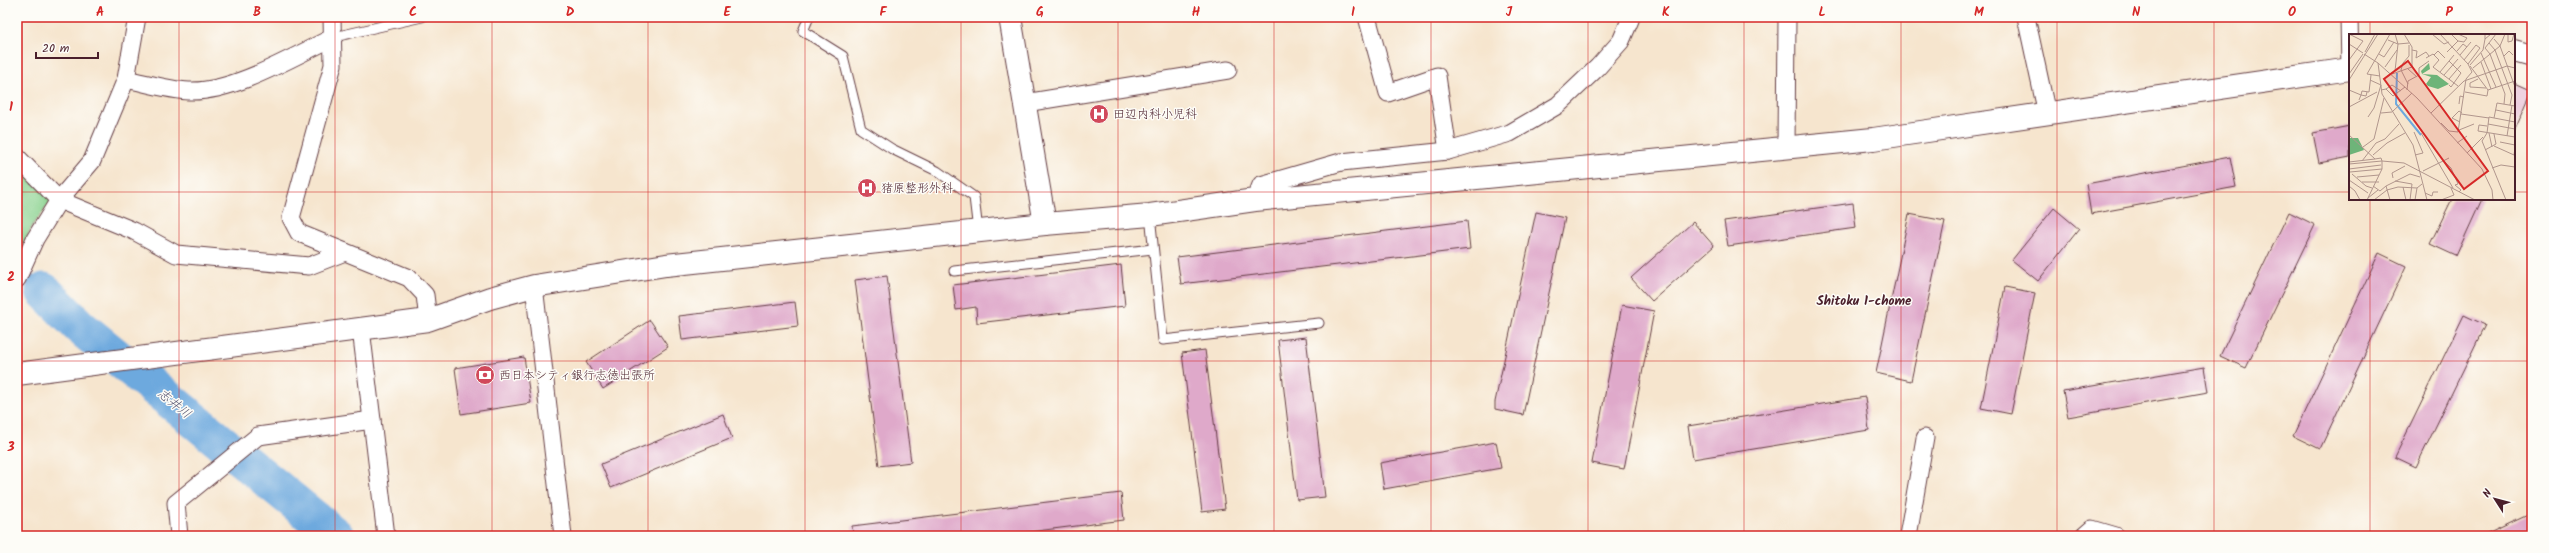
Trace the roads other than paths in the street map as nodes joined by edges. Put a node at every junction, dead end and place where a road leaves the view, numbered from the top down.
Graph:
1 (137, 17) edge
2 (332, 17) edge
3 (422, 17) edge
4 (809, 17) edge
5 (1010, 17) edge
6 (1367, 17) edge
7 (1628, 17) edge
8 (1787, 17) edge
9 (2026, 17) edge
10 (2349, 17) edge
11 (2349, 34) edge
12 (334, 37) junction
13 (2515, 51) edge
14 (2532, 56) edge
15 (1228, 70) dead end
16 (2349, 70) edge
17 (126, 78) junction
18 (1024, 103) junction
19 (2047, 114) junction
20 (1786, 148) junction
21 (1448, 151) junction
22 (17, 157) edge
23 (59, 200) junction
24 (1255, 200) junction
25 (1150, 215) junction
26 (1045, 224) junction
27 (978, 231) junction
28 (1153, 249) junction
29 (345, 252) junction
30 (954, 271) dead end
31 (17, 279) edge
32 (534, 286) junction
33 (428, 320) junction
34 (1319, 323) dead end
35 (361, 329) junction
36 (17, 374) edge
37 (372, 420) junction
38 (1925, 438) dead end
39 (179, 536) edge
40 (386, 536) edge
41 (563, 536) edge
42 (1908, 536) edge
43 (2084, 536) edge
44 (2116, 536) edge

1 - 17 street
2 - 12 street
3 - 12 lane
4 - 27 lane
5 - 18 street
6 - 21 street
7 - 21 street
8 - 20 street
9 - 19 street
10 - 11 street
12 - 17 street
12 - 29 street
13 - 14 street
15 - 18 street
16 - 19 street
17 - 23 street
18 - 26 street
19 - 20 street
20 - 24 street
21 - 24 street
22 - 23 street
23 - 29 street
23 - 31 street
24 - 25 street
25 - 26 street
25 - 28 lane
26 - 27 street
27 - 32 street
28 - 30 lane
28 - 34 lane
29 - 33 street
32 - 33 street
32 - 41 street
33 - 35 street
35 - 36 street
35 - 37 street
37 - 39 street
37 - 40 street
38 - 42 street
43 - 44 street

